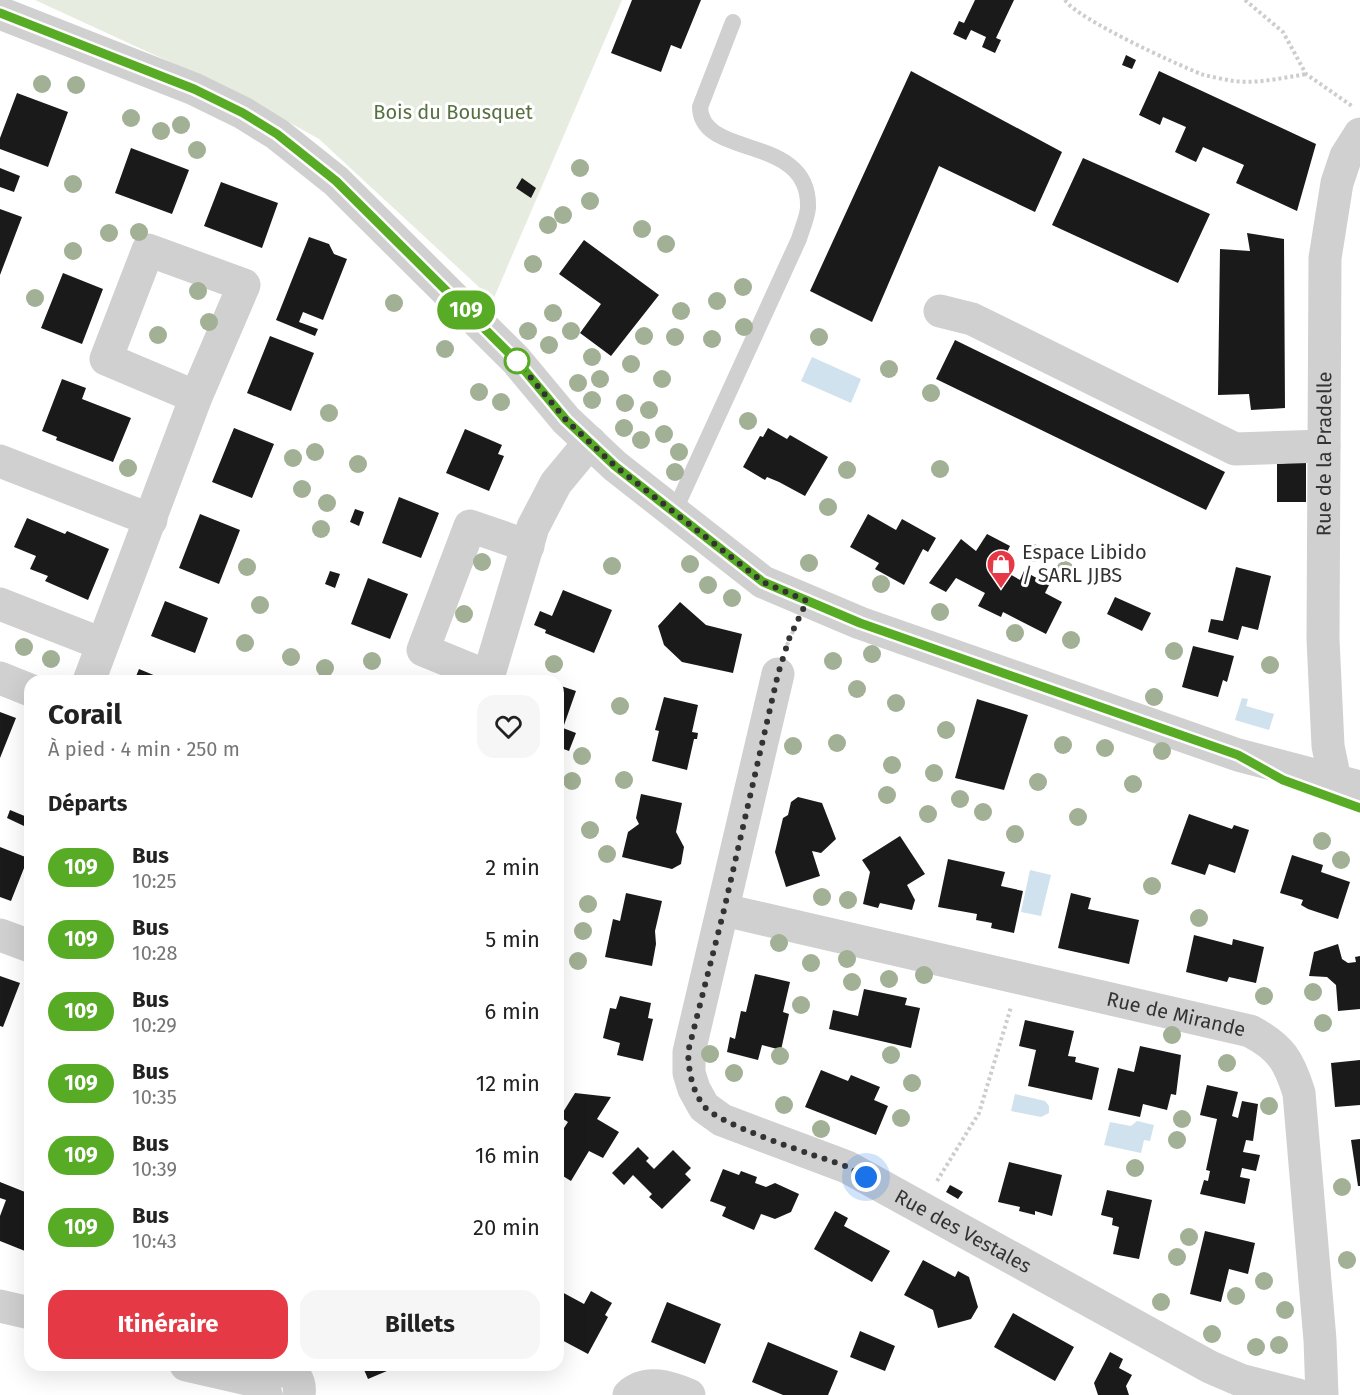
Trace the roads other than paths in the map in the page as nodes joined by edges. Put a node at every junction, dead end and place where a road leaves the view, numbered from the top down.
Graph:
1 (0, 13) edge
2 (733, 22) dead end
3 (1360, 134) edge
4 (940, 311) dead end
5 (196, 397) junction
6 (590, 442) junction
7 (1324, 446) junction
8 (0, 461) edge
9 (674, 512) junction
10 (151, 520) junction
11 (528, 546) junction
12 (0, 604) edge
13 (102, 644) junction
14 (778, 674) road end
15 (91, 675) edge
16 (479, 675) edge
17 (489, 675) edge
18 (0, 678) edge
19 (24, 688) edge
20 (1238, 755) junction
21 (1347, 784) edge
22 (1360, 808) edge
23 (724, 910) junction
24 (0, 935) edge
25 (24, 944) edge
26 (0, 1306) edge
27 (24, 1312) edge
28 (220, 1371) edge
29 (281, 1382) edge
30 (629, 1395) edge
31 (689, 1395) edge
32 (1298, 1395) edge
33 (1322, 1395) edge

1 - 6 street
2 - 9 lane
3 - 7 street, Rue de la Pradelle
4 - 7 street
5 - 5 street
5 - 10 street
6 - 9 street
6 - 11 street
7 - 21 street, Rue de la Pradelle
8 - 10 street
9 - 20 street
10 - 13 street
11 - 16 street
11 - 17 street
12 - 13 street
13 - 15 street
14 - 23 street, Rue des Vestales
18 - 19 street
20 - 21 street
20 - 22 street
23 - 32 street, Rue des Vestales
23 - 33 street, Rue de Mirande
24 - 25 street
26 - 27 street
28 - 29 street
30 - 31 street

